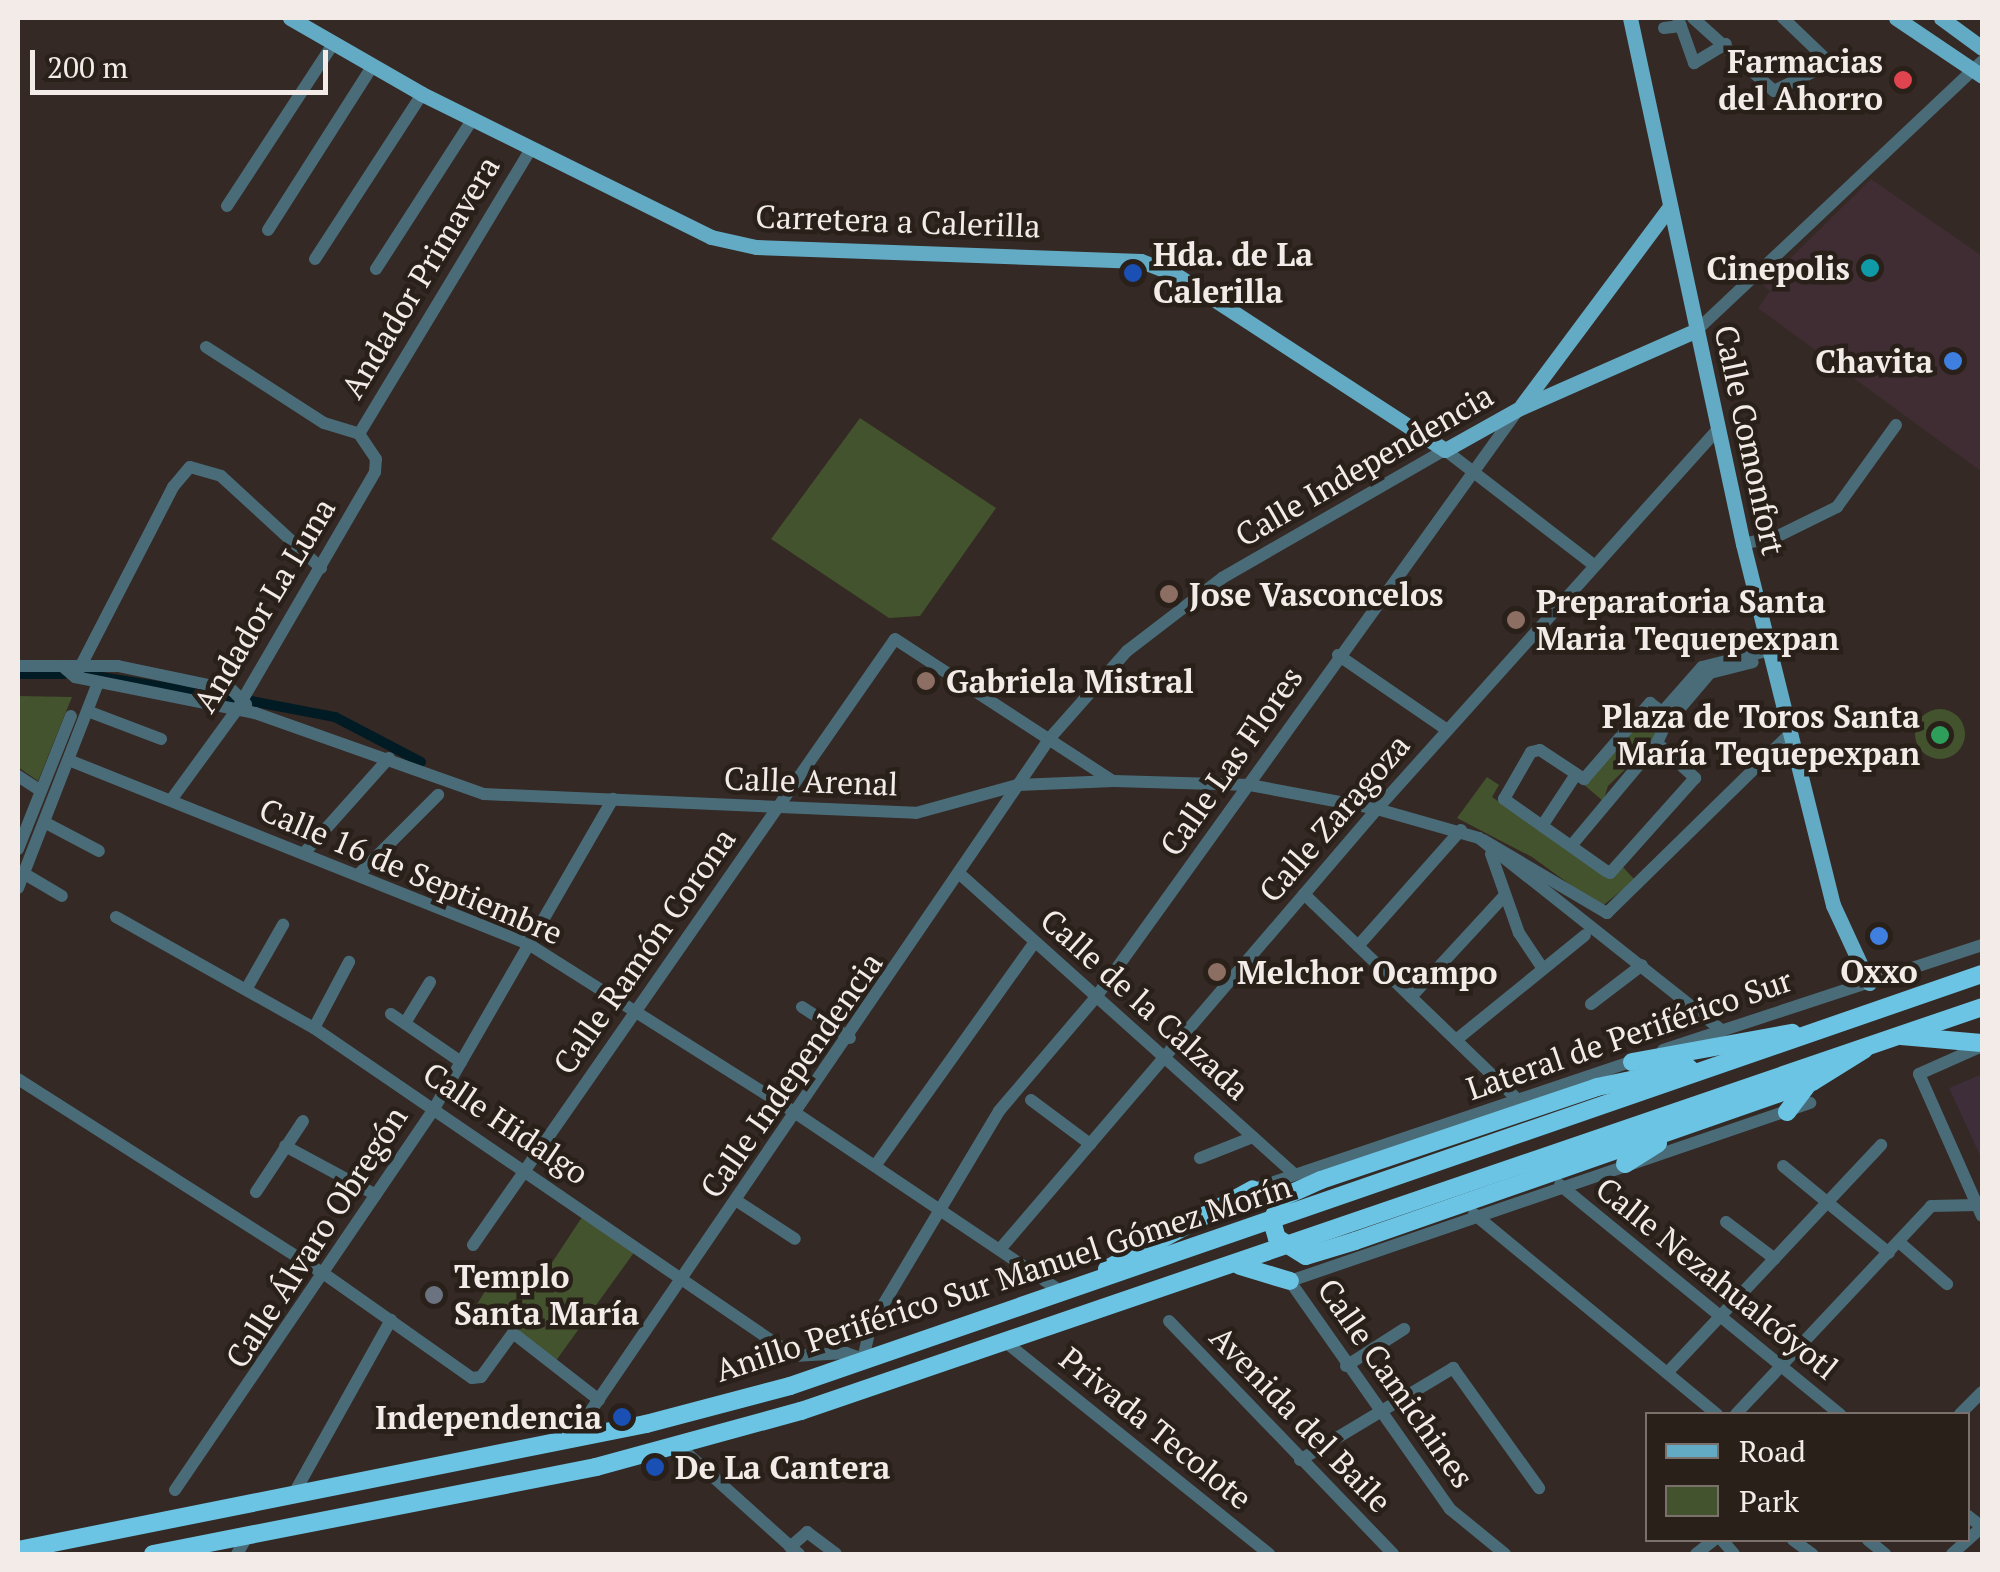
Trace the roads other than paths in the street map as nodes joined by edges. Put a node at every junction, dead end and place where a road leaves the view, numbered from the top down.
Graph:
1 (290, 18) edge
2 (1630, 18) edge
3 (1693, 18) edge
4 (1783, 18) edge
5 (1896, 18) edge
6 (1941, 18) edge
7 (1679, 22) edge
8 (1664, 28) dead end
9 (333, 44) junction
10 (1726, 44) junction
11 (1982, 48) edge
12 (372, 67) junction
13 (1979, 69) edge
14 (422, 94) junction
15 (472, 120) junction
16 (530, 150) junction
17 (227, 206) dead end
18 (1669, 208) junction
19 (268, 230) dead end
20 (316, 259) dead end
21 (376, 269) dead end
22 (1697, 330) junction
23 (206, 347) dead end
24 (1520, 408) junction
25 (1896, 425) dead end
26 (1717, 430) junction
27 (359, 434) junction
28 (1445, 450) junction
29 (1475, 472) junction
30 (1743, 544) junction
31 (1594, 565) junction
32 (321, 568) junction
33 (1338, 654) junction
34 (1771, 654) junction
35 (18, 666) edge
36 (77, 671) junction
37 (98, 683) junction
38 (190, 691) junction
39 (239, 706) junction
40 (90, 712) junction
41 (1667, 715) junction
42 (70, 716) dead end
43 (1447, 730) junction
44 (1791, 734) junction
45 (1050, 738) junction
46 (160, 739) dead end
47 (1656, 743) junction
48 (389, 758) junction
49 (71, 761) junction
50 (18, 776) edge
51 (1575, 776) junction
52 (1114, 782) junction
53 (1018, 785) junction
54 (1250, 785) junction
55 (40, 791) junction
56 (438, 796) dead end
57 (613, 799) junction
58 (172, 800) junction
59 (777, 808) junction
60 (1377, 808) junction
61 (44, 822) junction
62 (1542, 826) junction
63 (1461, 830) junction
64 (1478, 838) junction
65 (1571, 846) junction
66 (18, 849) edge
67 (99, 851) dead end
68 (306, 852) junction
69 (1492, 854) junction
70 (23, 874) junction
71 (359, 874) junction
72 (961, 876) junction
73 (18, 888) edge
74 (1304, 894) junction
75 (1505, 895) junction
76 (62, 896) dead end
77 (116, 916) dead end
78 (282, 925) dead end
79 (1585, 935) dead end
80 (1035, 942) junction
81 (530, 945) junction
82 (1358, 946) junction
83 (1982, 946) edge
84 (350, 962) dead end
85 (1642, 965) junction
86 (1542, 969) junction
87 (1982, 974) edge
88 (430, 982) dead end
89 (1868, 983) junction
90 (247, 988) junction
91 (1411, 997) junction
92 (1096, 998) junction
93 (1592, 1004) dead end
94 (802, 1006) dead end
95 (1982, 1007) edge
96 (635, 1012) junction
97 (392, 1014) dead end
98 (405, 1023) junction
99 (1847, 1023) junction
100 (314, 1028) junction
101 (1720, 1029) junction
102 (1891, 1035) junction
103 (850, 1038) junction
104 (1456, 1040) junction
105 (1872, 1042) junction
106 (1982, 1044) edge
107 (1764, 1052) junction
108 (1165, 1058) junction
109 (462, 1062) junction
110 (1632, 1062) junction
111 (18, 1078) edge
112 (1809, 1083) junction
113 (1031, 1100) dead end
114 (1520, 1102) junction
115 (1810, 1103) dead end
116 (435, 1106) junction
117 (1787, 1112) junction
118 (796, 1114) junction
119 (303, 1121) dead end
120 (1682, 1127) junction
121 (1254, 1137) junction
122 (1090, 1144) junction
123 (284, 1146) junction
124 (1881, 1146) dead end
125 (1200, 1158) dead end
126 (1625, 1164) junction
127 (875, 1166) junction
128 (1783, 1166) dead end
129 (526, 1170) junction
130 (1293, 1172) junction
131 (1560, 1185) junction
132 (1253, 1189) joint
133 (256, 1192) dead end
134 (376, 1195) junction
135 (737, 1202) junction
136 (1828, 1204) junction
137 (936, 1207) junction
138 (1980, 1210) edge
139 (1474, 1214) junction
140 (1726, 1222) dead end
141 (795, 1238) dead end
142 (1899, 1242) junction
143 (473, 1245) dead end
144 (1000, 1248) junction
145 (1888, 1253) junction
146 (1775, 1259) junction
147 (1240, 1266) junction
148 (323, 1274) junction
149 (684, 1280) junction
150 (1290, 1281) junction
151 (1947, 1284) dead end
152 (1062, 1294) junction
153 (1722, 1316) junction
154 (391, 1320) junction
155 (1168, 1321) dead end
156 (1404, 1329) dead end
157 (1008, 1344) junction
158 (863, 1359) junction
159 (1346, 1366) junction
160 (1782, 1366) junction
161 (1667, 1373) junction
162 (1982, 1392) edge
163 (1376, 1408) junction
164 (1716, 1412) edge
165 (1738, 1412) edge
166 (1838, 1412) edge
167 (1962, 1412) edge
168 (680, 1447) junction
169 (1300, 1460) junction
170 (1539, 1488) dead end
171 (175, 1490) dead end
172 (291, 1499) junction
173 (247, 1537) junction
174 (18, 1550) edge
175 (794, 1551) edge
176 (153, 1554) edge
177 (237, 1554) edge
178 (836, 1554) edge
179 (1269, 1554) edge
180 (1393, 1554) edge
181 (1504, 1554) edge

1 - 9 main road, Carretera a Calerilla
2 - 18 main road, Calle Comonfort
3 - 10 street
4 - 10 street
5 - 13 main road
6 - 11 main road
7 - 8 street
7 - 10 street
9 - 12 main road, Carretera a Calerilla
9 - 17 street
12 - 14 main road, Carretera a Calerilla
12 - 19 street
13 - 22 street, Calle Independencia
14 - 15 main road, Carretera a Calerilla
14 - 20 street
15 - 16 main road, Carretera a Calerilla
15 - 21 street
16 - 27 street, Andador Primavera
16 - 28 main road, Carretera a Calerilla
18 - 22 main road, Calle Comonfort
18 - 24 main road, Calle Las Flores
22 - 24 main road, Calle Independencia
22 - 26 main road, Calle Comonfort
23 - 27 street
24 - 28 main road, Calle Independencia
24 - 29 street, Calle Las Flores
25 - 30 street
26 - 30 main road, Calle Comonfort
26 - 31 street, Calle Zaragoza
27 - 32 street, Andador La Luna
28 - 29 street
28 - 45 street, Calle Independencia
29 - 31 street
29 - 33 street, Calle Las Flores
30 - 34 main road, Calle Comonfort
31 - 43 street, Calle Zaragoza
32 - 36 street
32 - 39 street, Andador La Luna
33 - 43 street
33 - 54 street, Calle Las Flores
34 - 41 street
34 - 41 street
34 - 44 main road, Calle Comonfort
35 - 36 street
36 - 37 street, Calle Arenal
36 - 38 street, Calle Arenal
37 - 38 street, Calle Arenal
37 - 40 street
38 - 39 street, Calle Arenal
38 - 39 street, Calle Arenal
39 - 48 street, Calle Arenal
39 - 58 street, Andador La Luna
40 - 46 street
40 - 49 street
41 - 47 street
41 - 51 street
42 - 55 street
43 - 60 street, Calle Zaragoza
44 - 64 street
44 - 89 main road, Calle Comonfort
45 - 52 street
45 - 53 street, Calle Independencia
45 - 59 street, Calle Ramón Corona
47 - 65 street
47 - 65 street
48 - 57 street, Calle Arenal
48 - 68 street
49 - 58 street, Calle 16 de Septiembre
49 - 61 street
50 - 55 street
51 - 62 street
51 - 62 street
52 - 53 street, Calle Arenal
52 - 54 street, Calle Arenal
53 - 59 street, Calle Arenal
53 - 72 street, Calle Independencia
54 - 60 street, Calle Arenal
54 - 92 street, Calle Las Flores
55 - 66 street
56 - 71 street
57 - 59 street, Calle Arenal
57 - 81 street, Calle Álvaro Obregón
58 - 68 street, Calle 16 de Septiembre
59 - 96 street, Calle Ramón Corona
60 - 63 street, Calle Arenal
60 - 74 street, Calle Zaragoza
61 - 67 street
61 - 70 street
62 - 65 street
63 - 64 street, Calle Arenal
63 - 82 street
64 - 69 street, Calle Arenal
68 - 71 street, Calle 16 de Septiembre
69 - 75 street
69 - 85 street, Calle Arenal
70 - 73 street
70 - 76 street
71 - 81 street, Calle 16 de Septiembre
72 - 80 street, Calle de la Calzada
72 - 103 street, Calle Independencia
74 - 82 street
74 - 108 street, Calle Zaragoza
75 - 86 street
75 - 91 street
77 - 90 street, Calle Hidalgo
78 - 90 street
79 - 86 street
80 - 92 street, Calle de la Calzada
80 - 127 street
81 - 96 street, Calle 16 de Septiembre
81 - 109 street, Calle Álvaro Obregón
82 - 91 street
83 - 89 street, Lateral de Periférico Sur
84 - 100 street
85 - 93 street
85 - 101 street, Calle Arenal
86 - 104 street
87 - 99 highway, Anillo Periférico Sur Manuel Gómez Morín
88 - 98 street
89 - 101 street, Lateral de Periférico Sur
90 - 100 street, Calle Hidalgo
91 - 104 street
92 - 108 street, Calle de la Calzada
92 - 137 street, Calle Las Flores
94 - 103 street
95 - 102 highway, Anillo Periférico Sur Manuel Gómez Morín
96 - 118 street, Calle 16 de Septiembre
96 - 129 street, Calle Ramón Corona
97 - 98 street
98 - 109 street
99 - 107 highway, Anillo Periférico Sur Manuel Gómez Morín
99 - 110 highway
100 - 116 street, Calle Hidalgo
101 - 110 street, Lateral de Periférico Sur
102 - 105 highway, Anillo Periférico Sur Manuel Gómez Morín
102 - 106 highway
103 - 118 street, Calle Independencia
104 - 114 street
105 - 112 highway
105 - 147 highway, Anillo Periférico Sur Manuel Gómez Morín
106 - 138 street
107 - 120 highway, bridge
107 - 152 highway, Anillo Periférico Sur Manuel Gómez Morín
108 - 121 street, Calle de la Calzada
108 - 122 street, Calle Zaragoza
109 - 116 street, Calle Álvaro Obregón
110 - 114 street, Lateral de Periférico Sur
111 - 148 street
112 - 117 highway
112 - 120 highway
113 - 122 street
114 - 130 street, Lateral de Periférico Sur
115 - 117 street
116 - 129 street, Calle Hidalgo
116 - 134 street, Calle Álvaro Obregón
117 - 126 street
118 - 127 street, Calle 16 de Septiembre
118 - 135 street, Calle Independencia
119 - 123 street
120 - 126 highway
121 - 125 street
121 - 130 street, Calle de la Calzada
122 - 144 street, Calle Zaragoza
123 - 133 street
123 - 134 street
124 - 136 street
126 - 131 street
127 - 137 street, Calle 16 de Septiembre
128 - 136 street
129 - 143 street, Calle Ramón Corona
129 - 149 street, Calle Hidalgo
130 - 132 street, Lateral de Periférico Sur
131 - 139 street
131 - 153 street, Calle Nezahualcóyotl
132 - 152 highway
134 - 148 street, Calle Álvaro Obregón
135 - 141 street
135 - 149 street, Calle Independencia
136 - 145 street
136 - 146 street
137 - 144 street, Calle 16 de Septiembre
137 - 158 street, Calle Las Flores
138 - 142 street
139 - 150 street
139 - 161 street
140 - 146 street
142 - 145 street
142 - 151 street
144 - 152 street, Calle 16 de Septiembre
145 - 160 street
146 - 153 street
147 - 150 highway
147 - 157 highway, Anillo Periférico Sur Manuel Gómez Morín
148 - 154 street
148 - 171 street, Calle Álvaro Obregón
149 - 154 street, Calle Independencia
149 - 158 street, Calle Hidalgo
150 - 159 street, Calle Camichines
152 - 158 highway, Anillo Periférico Sur Manuel Gómez Morín
153 - 160 street, Calle Nezahualcóyotl
153 - 161 street
154 - 172 street
155 - 169 street, Avenida del Baile
156 - 159 street
157 - 168 highway, Anillo Periférico Sur Manuel Gómez Morín
157 - 179 street, Privada Tecolote
158 - 172 highway, Anillo Periférico Sur Manuel Gómez Morín
159 - 163 street, Calle Camichines
160 - 165 street
160 - 166 street, Calle Nezahualcóyotl
161 - 164 street
162 - 167 street
163 - 169 street
163 - 170 street
163 - 181 street, Calle Camichines
168 - 173 highway, Anillo Periférico Sur Manuel Gómez Morín
168 - 175 street
169 - 180 street, Avenida del Baile
172 - 174 highway, Anillo Periférico Sur Manuel Gómez Morín
173 - 176 highway, Anillo Periférico Sur Manuel Gómez Morín
173 - 177 street
175 - 178 street

